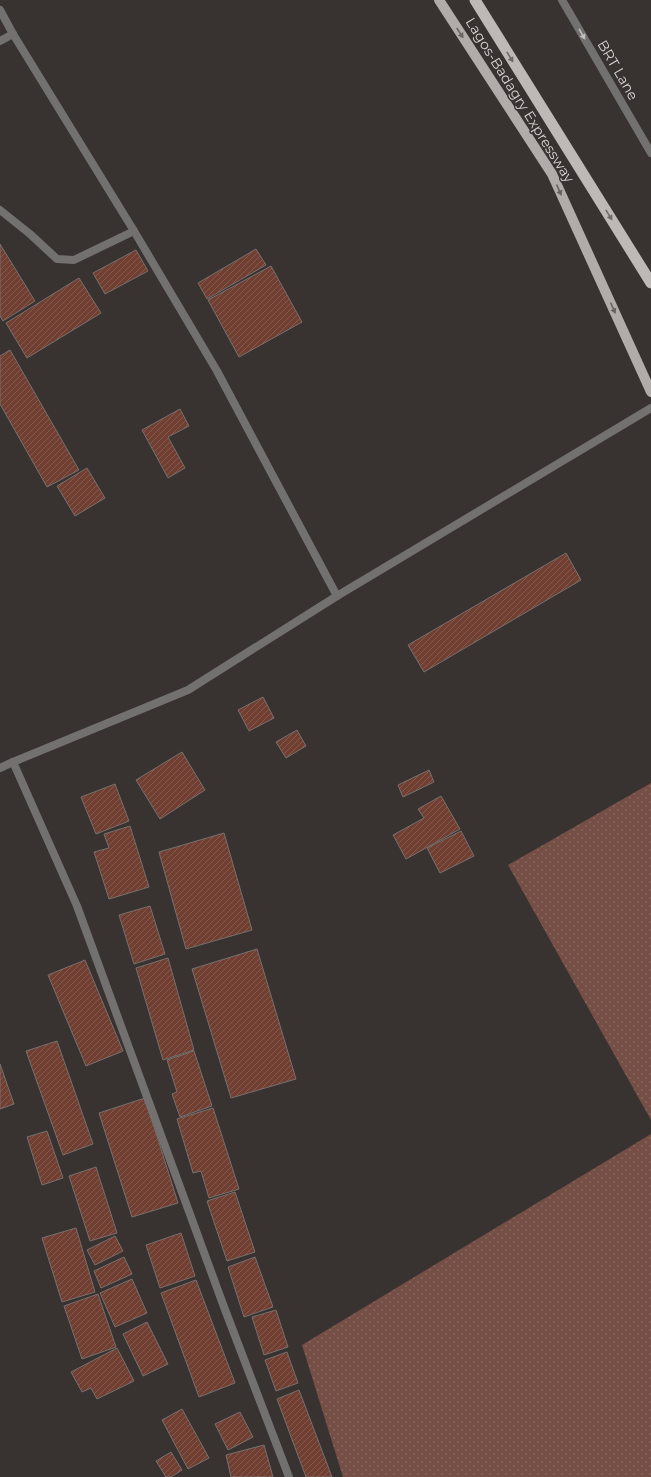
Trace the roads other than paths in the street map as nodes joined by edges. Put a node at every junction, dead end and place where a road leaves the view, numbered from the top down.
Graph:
1 (439, 0) edge
2 (475, 0) edge
3 (562, 0) edge
4 (0, 10) edge
5 (13, 34) junction
6 (0, 41) edge
7 (651, 153) edge
8 (0, 210) edge
9 (134, 231) junction
10 (651, 283) edge
11 (651, 392) edge
12 (651, 408) edge
13 (337, 596) junction
14 (12, 762) junction
15 (0, 768) edge
16 (289, 1477) edge

1 -> 11 main road, Lagos-Badagry Expressway
2 -> 10 highway, Lagos-Badagry Expressway
3 -> 7 street, BRT Lane
4 - 5 street
5 - 6 street
5 - 9 street
8 - 9 street
9 - 13 street
12 - 13 street
13 - 14 street
14 - 15 street
14 - 16 street

